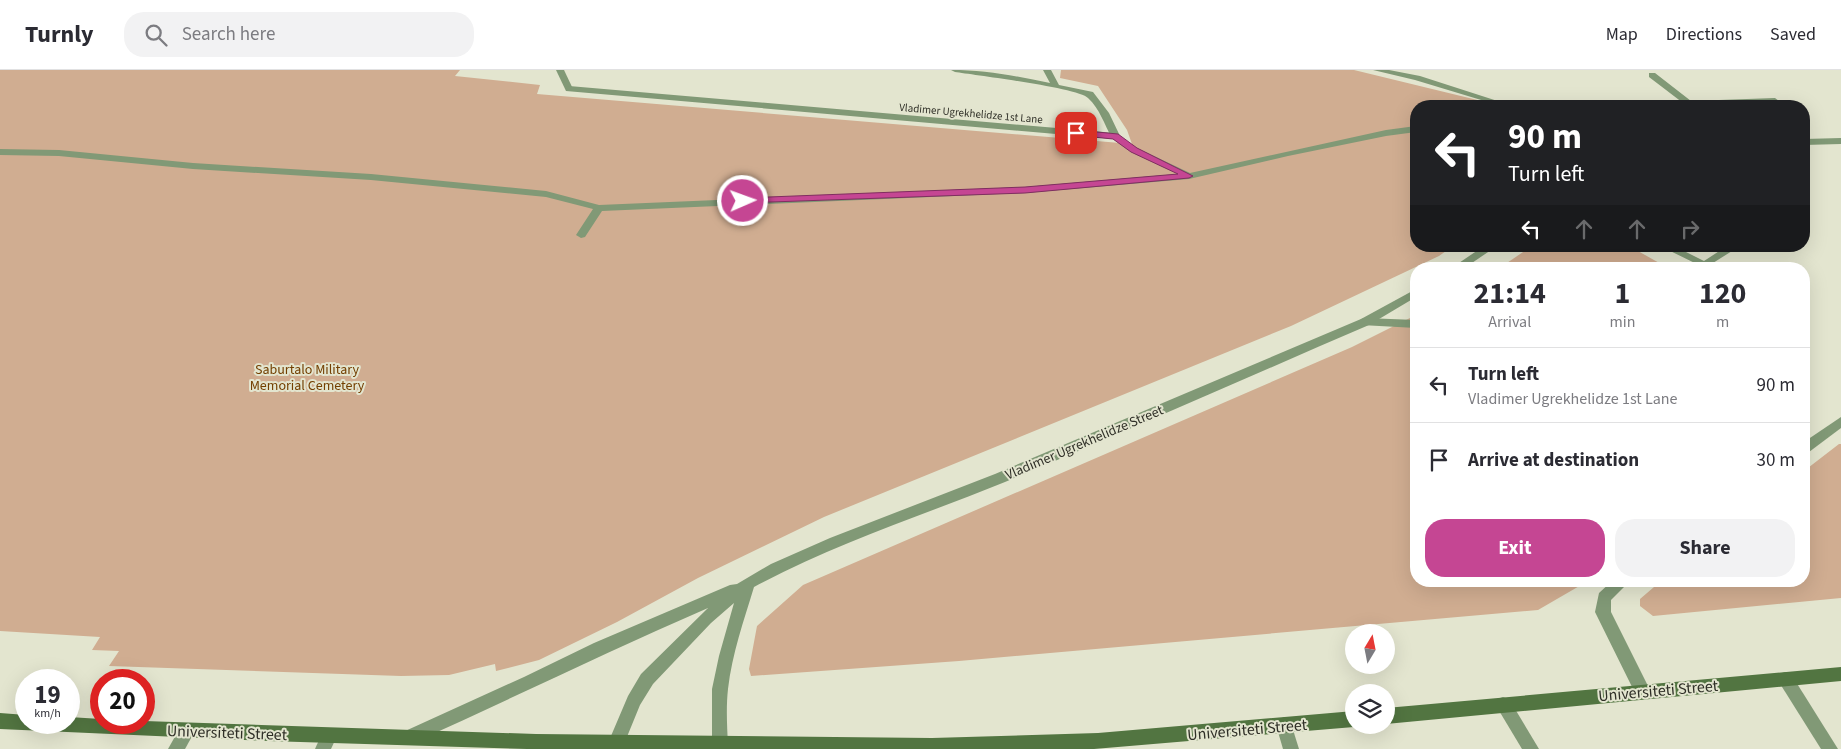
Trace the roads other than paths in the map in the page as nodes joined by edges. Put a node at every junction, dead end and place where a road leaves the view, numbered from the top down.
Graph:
1 (560, 70) edge
2 (955, 70) edge
3 (1047, 70) edge
4 (1377, 70) edge
5 (1652, 75) dead end
6 (1055, 86) junction
7 (1489, 100) edge
8 (1684, 100) edge
9 (1410, 130) edge
10 (1115, 136) junction
11 (1841, 141) edge
12 (1810, 142) edge
13 (0, 152) edge
14 (1189, 176) junction
15 (599, 208) junction
16 (581, 235) dead end
17 (1482, 252) edge
18 (1678, 252) edge
19 (1726, 252) edge
20 (1466, 262) edge
21 (1699, 262) edge
22 (1710, 262) edge
23 (1410, 296) edge
24 (1365, 322) junction
25 (1410, 324) edge
26 (1841, 422) edge
27 (1810, 445) edge
28 (748, 583) junction
29 (1616, 587) edge
30 (1841, 674) edge
31 (1785, 679) junction
32 (1643, 692) junction
33 (1503, 704) junction
34 (1395, 715) edge
35 (1345, 720) edge
36 (0, 721) edge
37 (1284, 726) junction
38 (187, 731) junction
39 (405, 739) junction
40 (326, 743) edge
41 (616, 743) junction
42 (719, 746) edge
43 (821, 747) edge
44 (176, 749) edge
45 (1291, 749) edge
46 (1531, 749) edge
47 (1830, 749) edge

1 - 10 street, Vladimer Ugrekhelidze 1st Lane
2 - 6 street
3 - 6 street
4 - 7 street
5 - 8 street
6 - 10 street
9 - 14 street
10 - 14 street
11 - 12 street
13 - 15 street
14 - 15 street
15 - 16 street
17 - 20 street
18 - 21 street
19 - 22 street
23 - 24 street, Vladimer Ugrekhelidze Street
24 - 25 street
24 - 28 street, Vladimer Ugrekhelidze Street
26 - 27 street
28 - 39 street
28 - 41 street, Vladimer Ugrekhelidze Street
28 - 42 street
29 - 32 street
30 - 31 main road, Universiteti Street
31 - 32 main road, Universiteti Street
31 - 47 street
32 - 33 main road, Universiteti Street
33 - 34 main road, Universiteti Street
33 - 46 street
35 - 37 main road, Universiteti Street
36 - 38 main road, Universiteti Street
37 - 43 main road, Universiteti Street
37 - 45 street
38 - 40 main road, Universiteti Street
38 - 44 street
39 - 40 main road, Universiteti Street
39 - 41 main road, Universiteti Street
41 - 42 main road, Universiteti Street
42 - 43 main road, Universiteti Street

